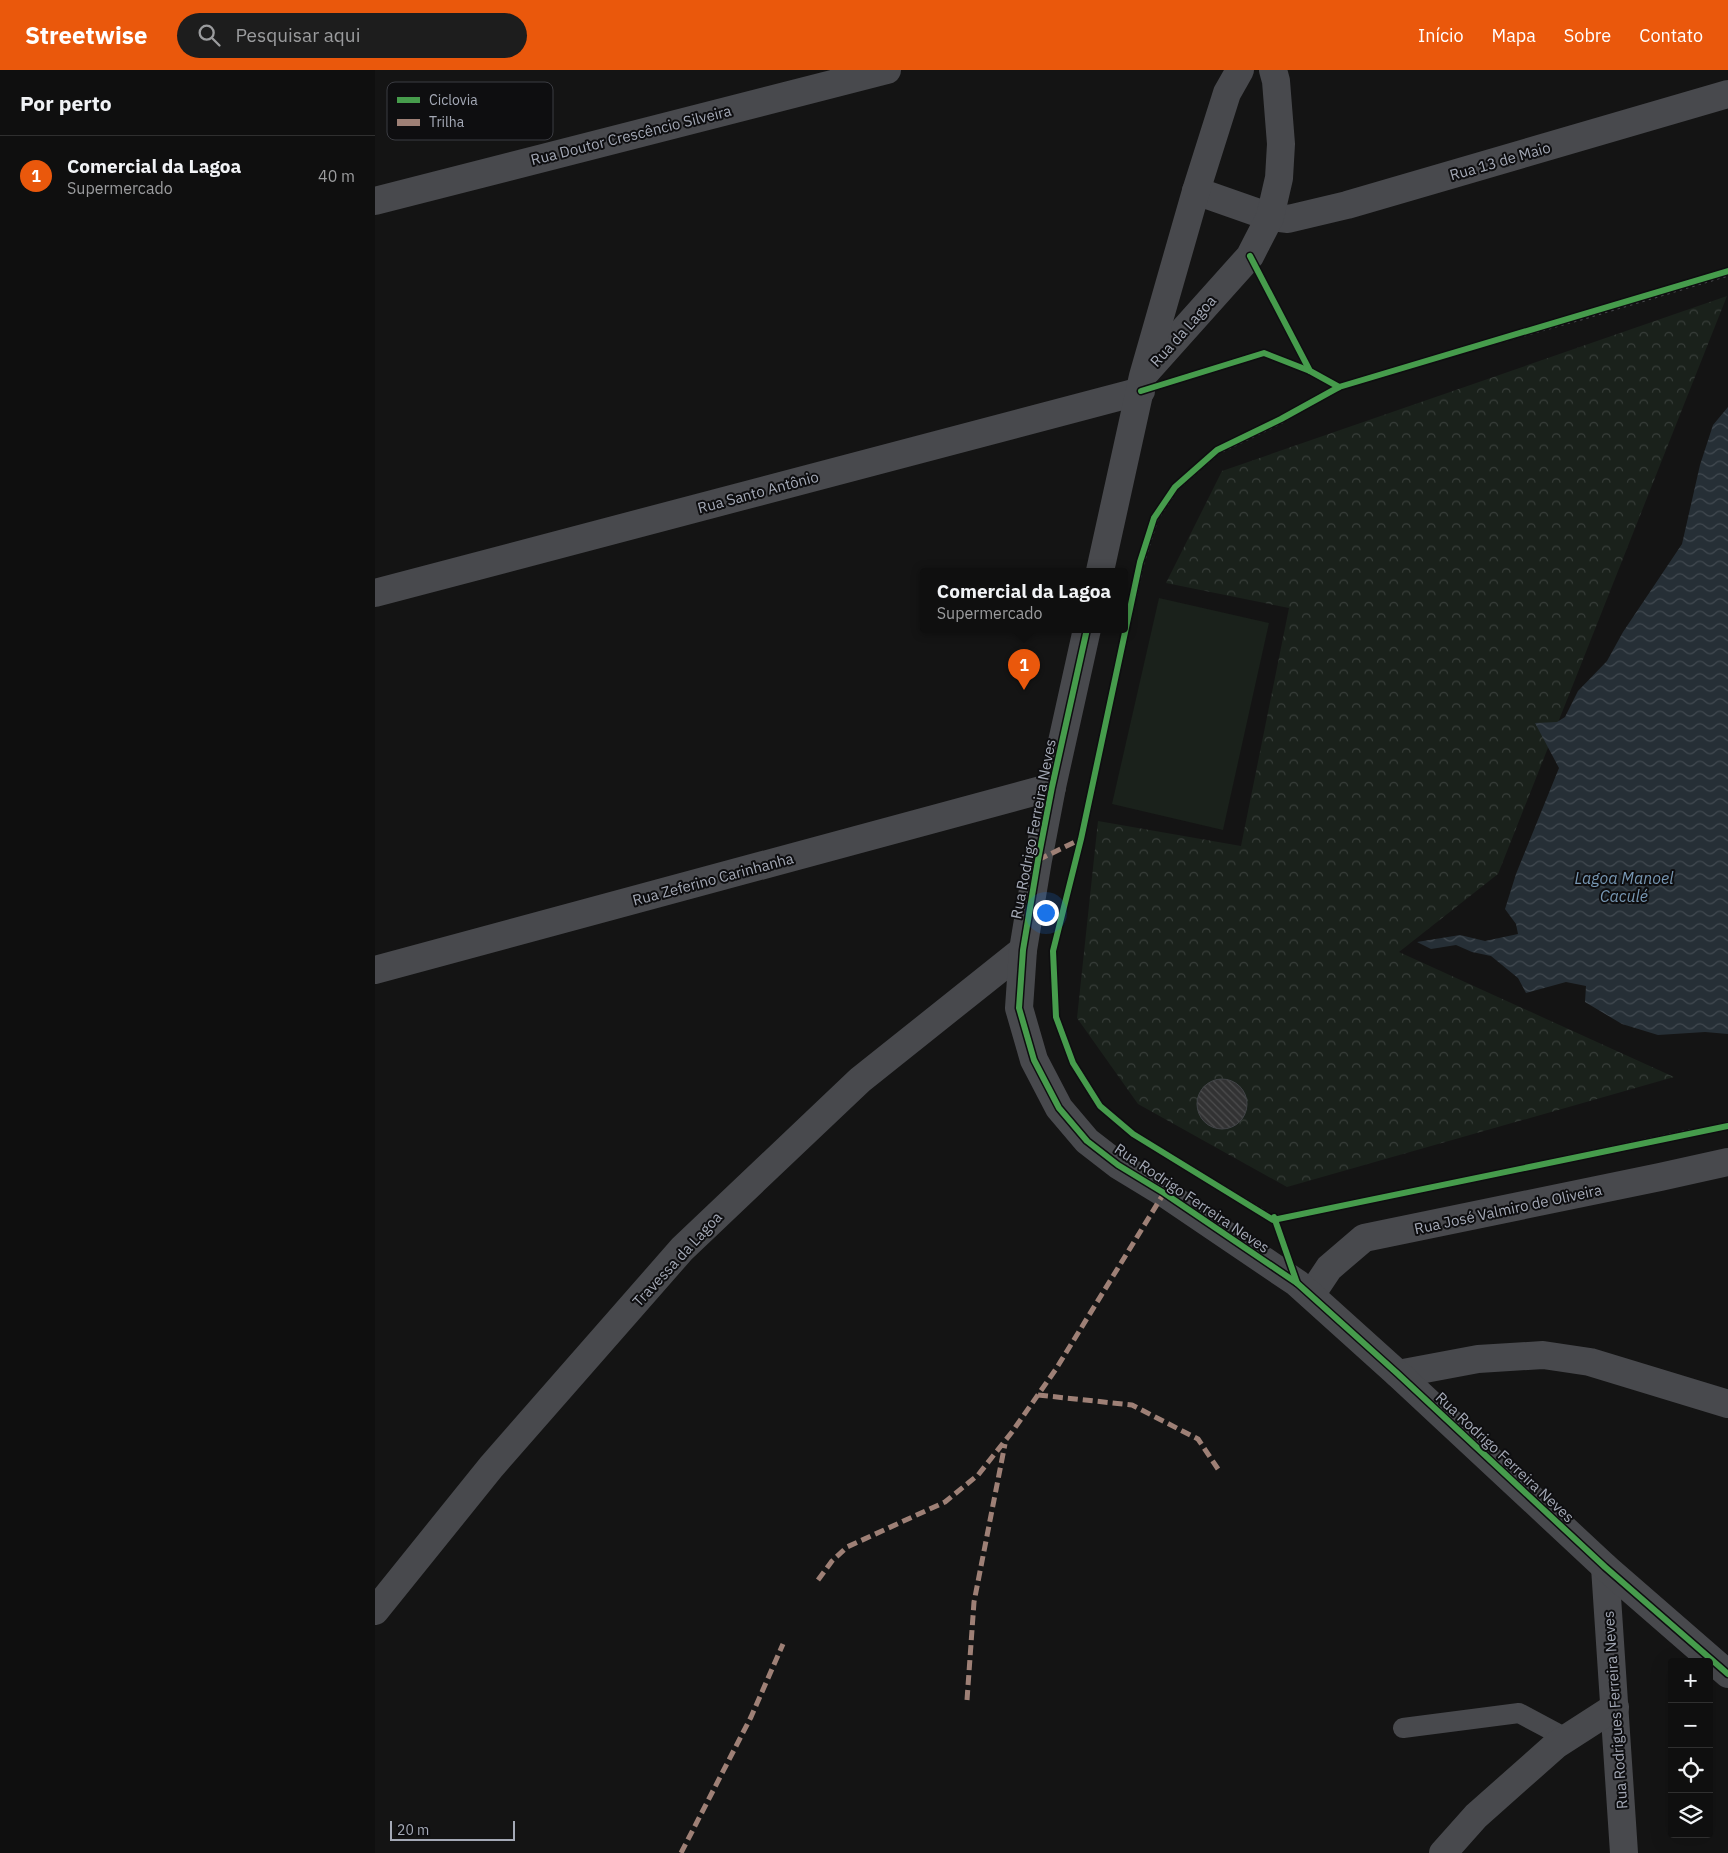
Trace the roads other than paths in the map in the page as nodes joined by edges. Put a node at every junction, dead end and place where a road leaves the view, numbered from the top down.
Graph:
1 (887, 70) edge
2 (1240, 70) edge
3 (1273, 70) edge
4 (1728, 94) edge
5 (1196, 191) junction
6 (375, 201) edge
7 (1270, 217) junction
8 (1142, 384) junction
9 (1101, 568) edge
10 (375, 592) edge
11 (1086, 633) edge
12 (1052, 787) junction
13 (1023, 950) junction
14 (375, 970) edge
15 (1728, 1162) edge
16 (1311, 1295) junction
17 (1398, 1374) junction
18 (1728, 1404) edge
19 (1605, 1568) junction
20 (375, 1612) edge
21 (1728, 1674) edge
22 (1615, 1707) junction
23 (1403, 1728) dead end
24 (1566, 1738) junction
25 (1443, 1853) edge
26 (1624, 1853) edge

1 - 6 street, Rua Doutor Crescêncio Silveira
2 - 5 street, Rua da Lagoa
3 - 7 street, Rua da Lagoa
4 - 7 street, Rua 13 de Maio
5 - 7 street, Rua 13 de Maio
5 - 8 street, Rua da Lagoa
7 - 8 street, Rua da Lagoa
8 - 9 street
8 - 10 street, Rua Santo Antônio
11 - 12 street, Rua Rodrigo Ferreira Neves
12 - 13 street, Rua Rodrigo Ferreira Neves
12 - 14 street, Rua Zeferino Carinhanha
13 - 16 street, Rua Rodrigo Ferreira Neves
13 - 20 street, Travessa da Lagoa
15 - 16 street, Rua José Valmiro de Oliveira
16 - 17 street, Rua Rodrigo Ferreira Neves
17 - 18 street
17 - 19 street, Rua Rodrigo Ferreira Neves
19 - 21 street, Rua Rodrigo Ferreira Neves
19 - 22 street, Rua Rodrigues Ferreira Neves
22 - 24 street
22 - 26 street, Rua Rodrigues Ferreira Neves
23 - 24 lane
24 - 25 street

